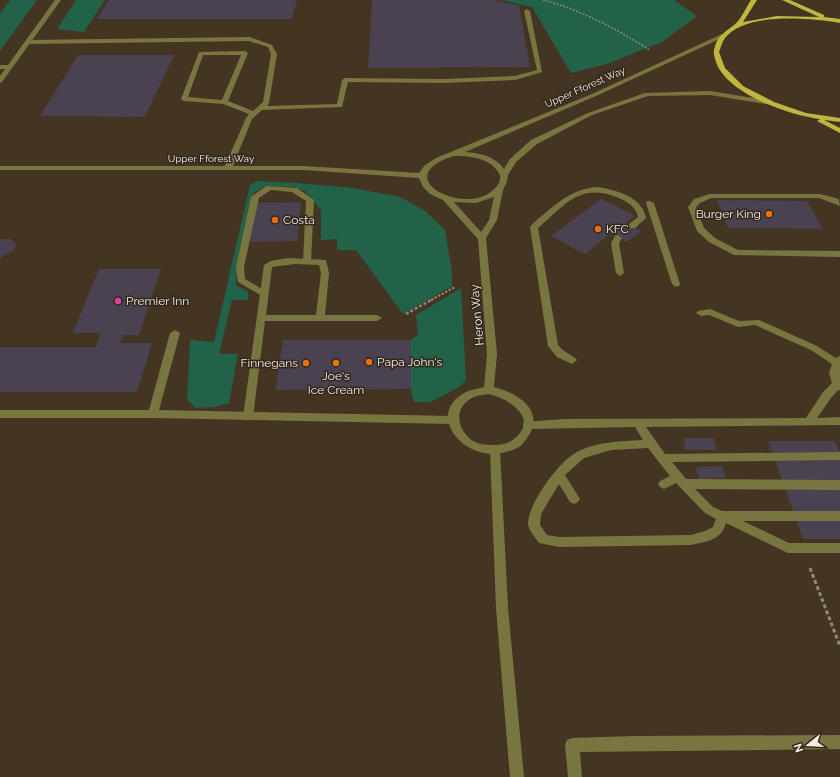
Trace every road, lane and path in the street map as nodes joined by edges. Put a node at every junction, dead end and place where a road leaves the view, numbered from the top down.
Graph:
1 (58, 0) edge
2 (543, 0) edge
3 (754, 0) edge
4 (785, 0) edge
5 (527, 11) dead end
6 (831, 19) junction
7 (840, 21) edge
8 (737, 26) junction
9 (722, 36) junction
10 (28, 42) junction
11 (667, 61) junction
12 (0, 67) edge
13 (10, 67) junction
14 (0, 81) edge
15 (224, 102) junction
16 (772, 103) junction
17 (262, 108) junction
18 (254, 114) junction
19 (805, 115) junction
20 (840, 120) edge
21 (840, 131) edge
22 (454, 154) junction
23 (0, 168) edge
24 (228, 168) junction
25 (504, 175) junction
26 (423, 176) junction
27 (499, 190) junction
28 (446, 198) junction
29 (650, 203) dead end
30 (840, 204) edge
31 (632, 226) dead end
32 (482, 238) junction
33 (618, 238) dead end
34 (840, 254) edge
35 (308, 261) junction
36 (620, 273) dead end
37 (676, 284) dead end
38 (455, 287) dead end
39 (264, 294) junction
40 (701, 313) dead end
41 (406, 314) dead end
42 (262, 318) junction
43 (320, 318) junction
44 (377, 318) dead end
45 (175, 333) dead end
46 (572, 360) dead end
47 (838, 361) edge
48 (839, 386) edge
49 (489, 390) junction
50 (0, 414) edge
51 (153, 414) junction
52 (248, 417) junction
53 (452, 420) junction
54 (840, 421) edge
55 (638, 422) junction
56 (809, 422) junction
57 (528, 425) junction
58 (651, 444) junction
59 (495, 450) junction
60 (840, 456) edge
61 (661, 458) junction
62 (559, 474) junction
63 (680, 481) junction
64 (664, 484) dead end
65 (840, 485) edge
66 (574, 499) dead end
67 (722, 516) junction
68 (840, 516) edge
69 (788, 548) junction
70 (840, 548) edge
71 (840, 646) edge
72 (840, 742) edge
73 (517, 777) edge
74 (575, 777) edge

1 - 10 street
2 - 11 path
3 - 8 main road
4 - 6 main road
5 - 17 street
6 - 7 main road
6 - 8 main road
8 - 9 main road
9 - 11 street, Upper Fforest Way
9 - 16 main road
10 - 13 street
10 - 17 street
11 - 22 street, Upper Fforest Way
12 - 13 street
13 - 14 street
15 - 15 street
15 - 18 street
16 - 19 main road
16 - 25 street
17 - 18 street
18 - 24 street
19 - 20 main road
19 - 21 main road
22 - 25 street
22 - 26 street
23 - 24 street, Upper Fforest Way
24 - 26 street, Upper Fforest Way
25 - 27 street
26 - 28 street
27 - 28 street
27 - 32 street
28 - 32 street
29 - 37 street
30 - 34 street
31 - 46 street
32 - 49 street, Heron Way
33 - 36 street
35 - 39 street
35 - 39 street
35 - 43 street
38 - 41 path
39 - 42 street
40 - 47 street
42 - 43 street
42 - 52 street
43 - 44 street
45 - 51 street
47 - 48 street
48 - 56 street
49 - 53 street
49 - 57 street
50 - 51 street
51 - 52 street
52 - 53 street
53 - 59 street
54 - 56 street
55 - 56 street
55 - 57 street
55 - 58 street
57 - 59 street
58 - 61 street
58 - 62 street
59 - 73 street
60 - 61 street
61 - 63 street
62 - 66 street
62 - 67 street
63 - 64 street
63 - 65 street
63 - 67 street
67 - 68 street
67 - 69 street
69 - 70 street
69 - 71 path
72 - 74 street

